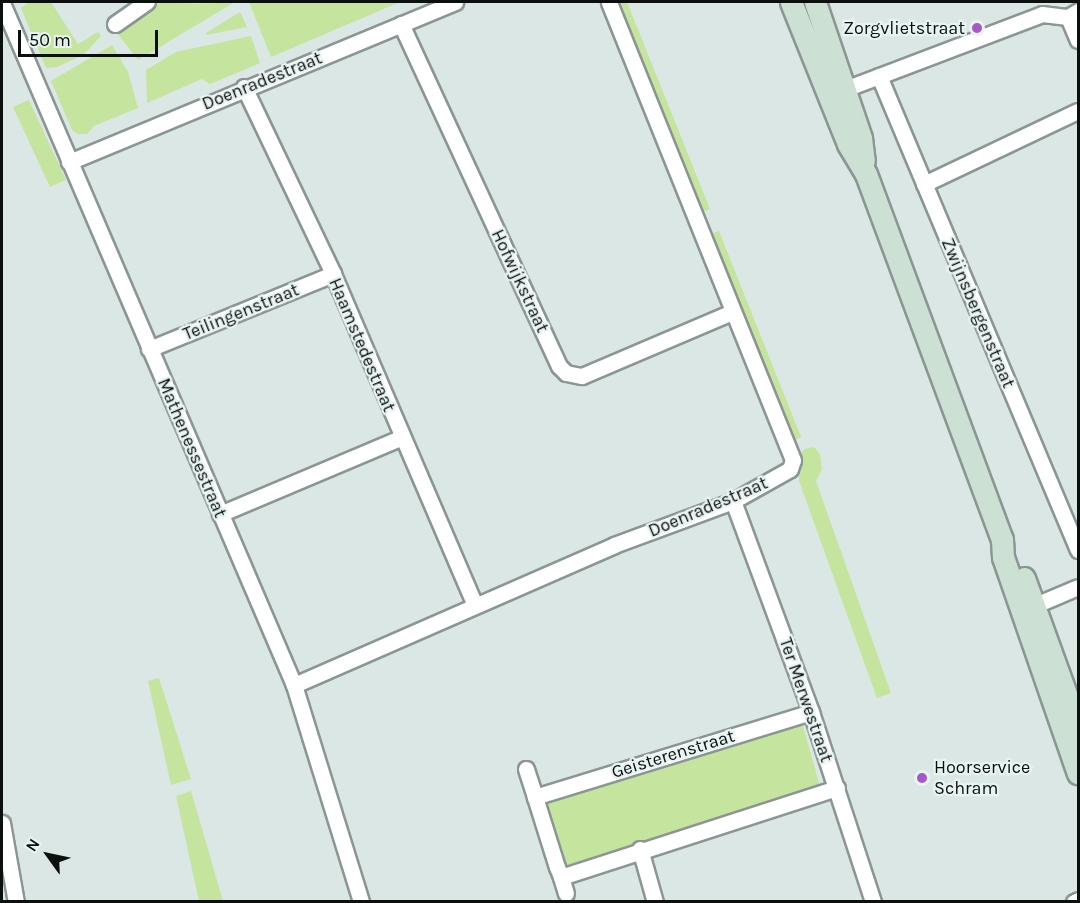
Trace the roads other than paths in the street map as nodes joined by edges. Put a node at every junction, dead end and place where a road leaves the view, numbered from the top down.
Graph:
1 (147, 2) edge
2 (455, 2) edge
3 (609, 2) edge
4 (791, 2) edge
5 (814, 2) edge
6 (2, 3) edge
7 (1073, 14) edge
8 (115, 24) dead end
9 (402, 24) junction
10 (1078, 40) edge
11 (879, 76) junction
12 (244, 87) junction
13 (836, 92) junction
14 (1078, 111) edge
15 (69, 162) junction
16 (924, 184) junction
17 (333, 274) junction
18 (732, 312) junction
19 (149, 349) junction
20 (402, 437) junction
21 (733, 501) junction
22 (220, 514) junction
23 (1078, 550) edge
24 (1078, 587) edge
25 (475, 605) junction
26 (1028, 608) junction
27 (294, 685) junction
28 (811, 712) junction
29 (1078, 727) edge
30 (526, 770) dead end
31 (1078, 773) edge
32 (837, 788) junction
33 (535, 797) junction
34 (2, 823) edge
35 (640, 849) junction
36 (561, 877) junction
37 (566, 893) dead end
38 (16, 902) edge
39 (361, 902) edge
40 (655, 902) edge
41 (873, 902) edge

1 - 8 street
2 - 9 street, Doenradestraat
3 - 18 street, Doenradestraat
4 - 13 street
5 - 13 street
6 - 15 street, Mathenessestraat
7 - 10 street
7 - 11 street
9 - 12 street, Doenradestraat
9 - 18 street, Hofwijkstraat
11 - 13 street
11 - 16 street, Zwijnsbergenstraat
12 - 15 street, Doenradestraat
12 - 17 street, Haamstedestraat
13 - 26 street
14 - 16 street
15 - 19 street, Mathenessestraat
16 - 23 street, Zwijnsbergenstraat
17 - 19 street, Teilingenstraat
17 - 20 street, Haamstedestraat
18 - 21 street, Doenradestraat
19 - 22 street, Mathenessestraat
20 - 22 street
20 - 25 street, Haamstedestraat
21 - 25 street, Doenradestraat
21 - 28 street, Ter Merwestraat
22 - 27 street, Mathenessestraat
24 - 26 street
25 - 27 street, Doenradestraat
26 - 29 street
26 - 31 street
27 - 39 street, Mathenessestraat
28 - 32 street, Ter Merwestraat
28 - 33 street, Geisterenstraat
30 - 33 street
32 - 35 street
32 - 41 street, Ter Merwestraat
33 - 36 street
34 - 38 street
35 - 36 street
35 - 40 street
36 - 37 street

